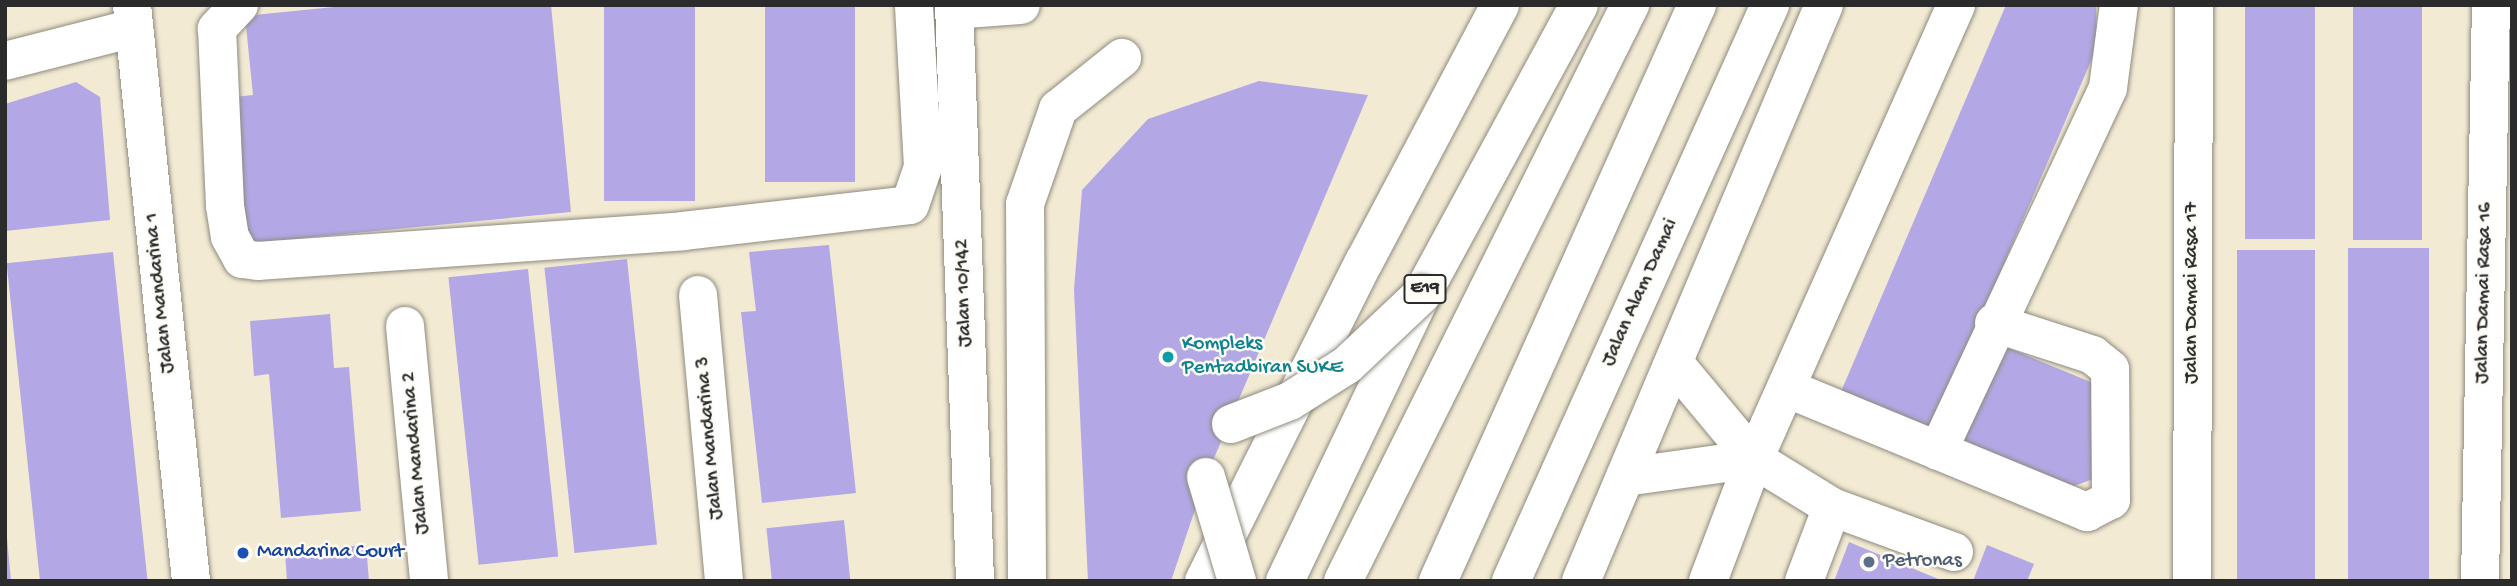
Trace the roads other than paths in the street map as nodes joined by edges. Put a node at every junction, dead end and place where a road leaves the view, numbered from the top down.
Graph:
1 (239, 5) edge
2 (914, 5) edge
3 (1021, 5) edge
4 (1500, 5) edge
5 (1579, 5) edge
6 (1630, 5) edge
7 (1698, 5) edge
8 (1770, 5) edge
9 (1824, 5) edge
10 (1955, 5) edge
11 (2119, 5) edge
12 (2194, 5) edge
13 (2491, 5) edge
14 (954, 8) edge
15 (133, 17) edge
16 (1122, 58) dead end
17 (5, 61) edge
18 (2499, 261) edge
19 (1422, 294) junction
20 (698, 295) dead end
21 (1994, 323) junction
22 (405, 326) dead end
23 (1674, 363) junction
24 (1786, 388) junction
25 (1231, 424) dead end
26 (1023, 427) junction
27 (969, 429) junction
28 (1938, 451) junction
29 (1754, 459) junction
30 (1206, 477) dead end
31 (1625, 477) junction
32 (1832, 507) junction
33 (1954, 552) dead end
34 (191, 581) edge
35 (429, 581) edge
36 (724, 581) edge
37 (975, 581) edge
38 (1027, 581) edge
39 (1204, 581) edge
40 (1237, 581) edge
41 (1285, 581) edge
42 (1343, 581) edge
43 (1438, 581) edge
44 (1511, 581) edge
45 (1581, 581) edge
46 (1708, 581) edge
47 (1804, 581) edge
48 (2192, 581) edge
49 (2480, 581) edge

1 - 2 main road
3 - 14 main road
4 - 39 main road, bridge
5 - 19 main road, E19
6 - 42 main road, E19
7 - 43 main road
8 - 44 main road, Jalan Alam Damai
9 - 23 main road
10 - 24 main road
11 - 21 main road
12 - 48 main road, Jalan Damai Rasa 17
13 - 18 main road, Jalan Damai Rasa 16
14 - 27 main road, Jalan 10/142
15 - 17 main road
15 - 34 main road, Jalan Mandarina 1
16 - 26 main road
18 - 49 main road, Jalan Damai Rasa 16
19 - 25 main road, bridge
19 - 41 main road, E19
20 - 36 main road, Jalan Mandarina 3
21 - 28 main road
21 - 28 main road
22 - 35 main road, Jalan Mandarina 2
23 - 29 main road
23 - 31 main road
24 - 28 main road
24 - 29 main road
26 - 27 main road
26 - 38 main road
27 - 37 main road, Jalan 10/142
29 - 31 main road
29 - 32 main road
29 - 46 main road
30 - 40 main road, bridge
31 - 45 main road
32 - 33 main road
32 - 47 main road

